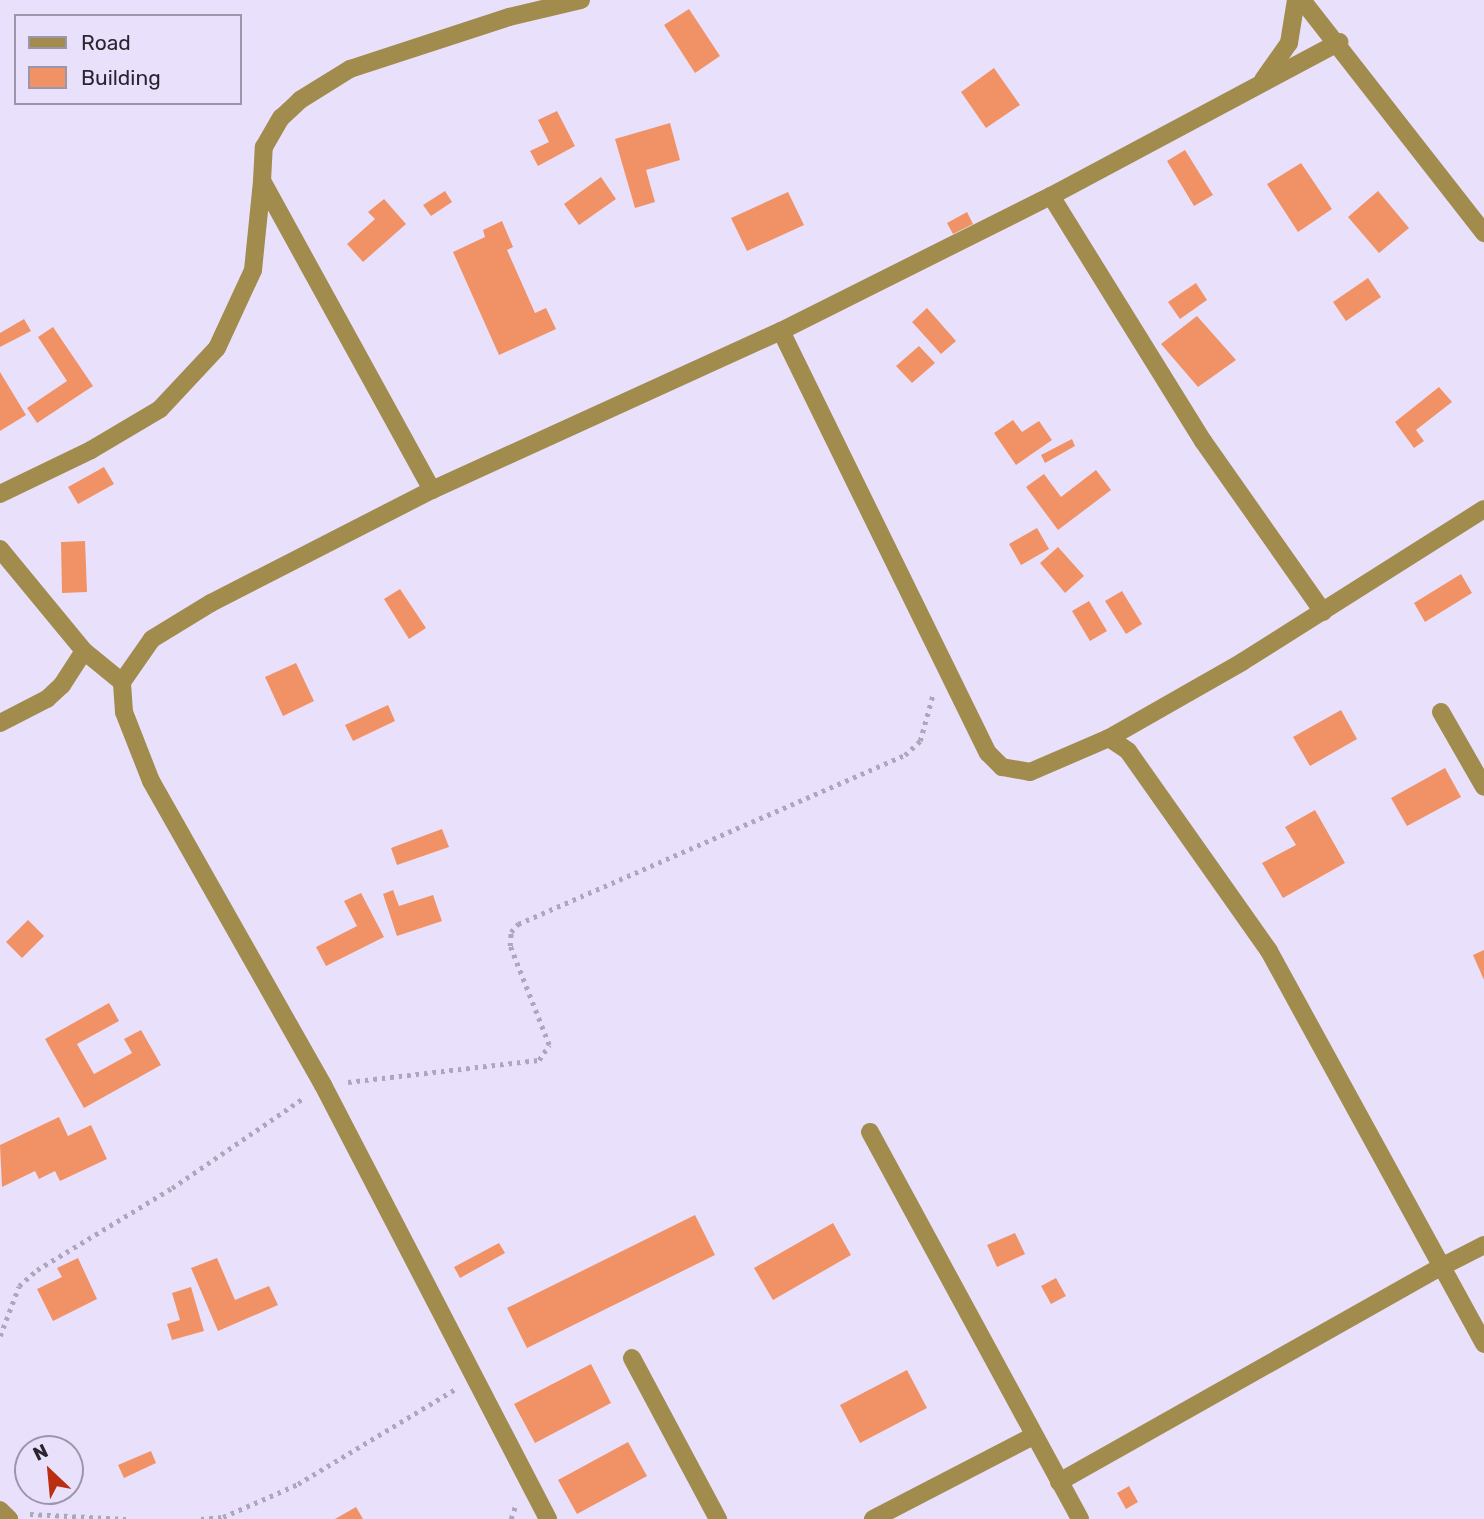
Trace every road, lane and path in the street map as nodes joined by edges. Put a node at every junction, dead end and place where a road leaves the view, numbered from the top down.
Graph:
1 (581, 0) edge
2 (1296, 0) edge
3 (1302, 0) edge
4 (1339, 42) junction
5 (1256, 88) junction
6 (262, 181) junction
7 (1051, 196) junction
8 (1484, 233) edge
9 (781, 331) junction
10 (432, 490) junction
11 (0, 494) edge
12 (1484, 509) edge
13 (0, 549) edge
14 (1323, 612) junction
15 (84, 651) junction
16 (942, 659) junction
17 (122, 682) junction
18 (1441, 712) dead end
19 (0, 723) edge
20 (1109, 738) junction
21 (1484, 787) edge
22 (323, 1085) junction
23 (870, 1132) dead end
24 (1484, 1245) edge
25 (1443, 1266) junction
26 (0, 1336) edge
27 (1484, 1344) edge
28 (632, 1358) dead end
29 (475, 1377) junction
30 (1033, 1436) junction
31 (1059, 1482) junction
32 (4, 1514) edge
33 (125, 1519) edge
34 (201, 1519) edge
35 (548, 1519) edge
36 (718, 1519) edge
37 (873, 1519) edge
38 (1080, 1519) edge

1 - 6 street
2 - 5 street
3 - 4 street
4 - 5 street
4 - 8 street
5 - 7 street
6 - 10 street
6 - 11 street
7 - 9 street
7 - 14 street
9 - 10 street
9 - 16 street
10 - 17 street
12 - 14 street
13 - 15 street
14 - 20 street
15 - 17 street
15 - 19 street
16 - 20 street
16 - 22 path
17 - 22 street
18 - 21 street
20 - 25 street
22 - 26 path
22 - 29 street
23 - 30 street
24 - 25 street
25 - 27 street
25 - 31 street
28 - 36 street
29 - 34 path
29 - 35 street
30 - 31 street
30 - 37 street
31 - 38 street
32 - 33 path

